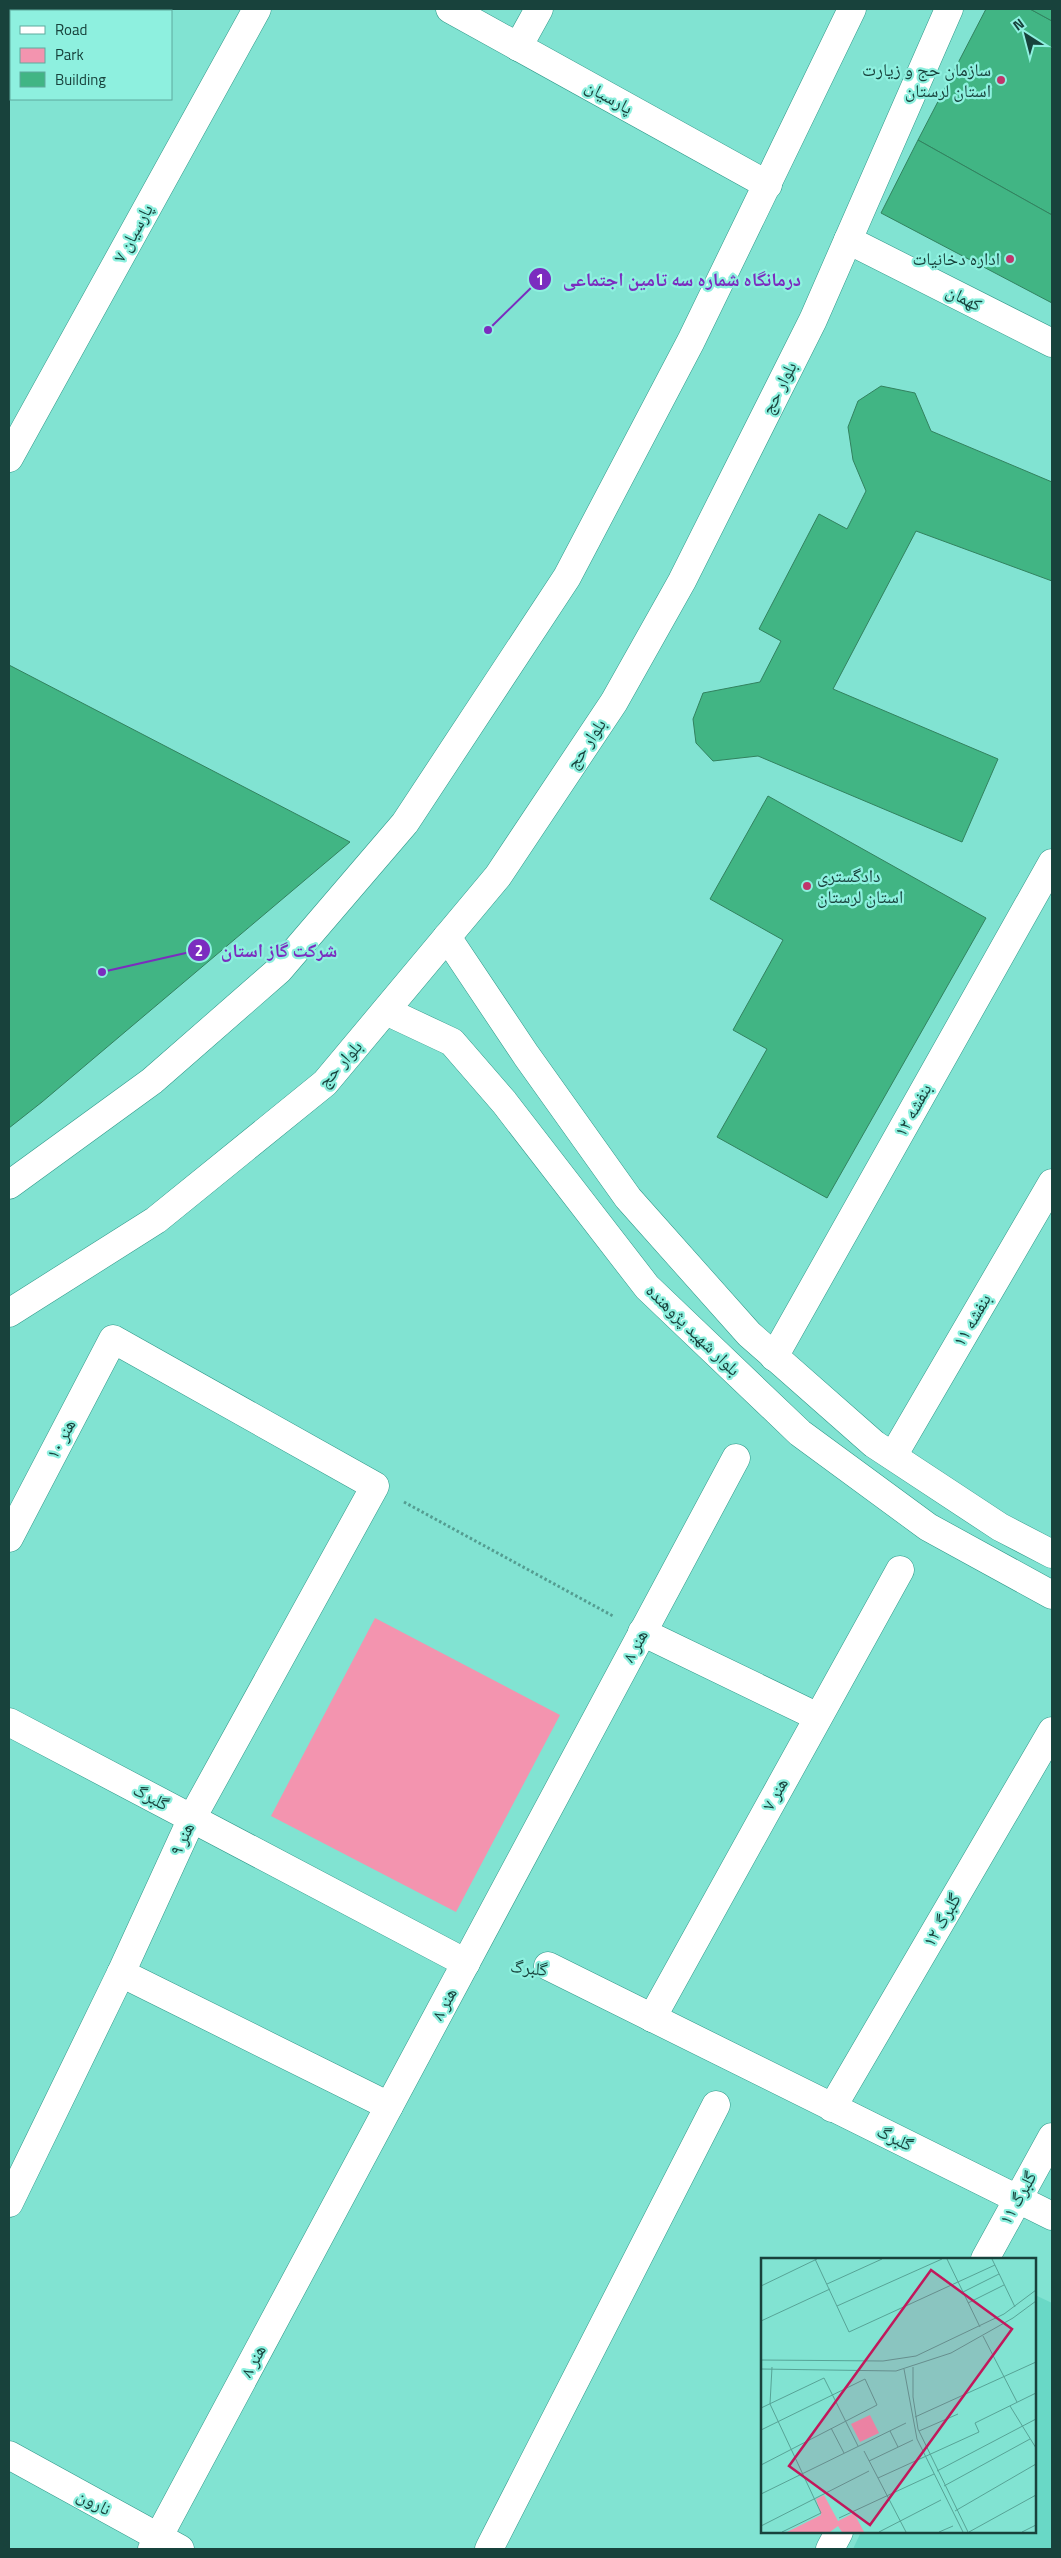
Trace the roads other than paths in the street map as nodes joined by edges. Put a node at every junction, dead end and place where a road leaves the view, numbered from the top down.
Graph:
1 (257, 9) edge
2 (450, 9) edge
3 (539, 9) edge
4 (852, 9) edge
5 (950, 9) edge
6 (518, 47) junction
7 (768, 184) junction
8 (848, 240) junction
9 (1052, 343) edge
10 (9, 458) edge
11 (1052, 863) edge
12 (446, 937) junction
13 (386, 1011) junction
14 (1052, 1183) edge
15 (9, 1185) edge
16 (9, 1313) edge
17 (113, 1339) joint
18 (774, 1357) junction
19 (893, 1456) junction
20 (736, 1458) dead end
21 (9, 1538) edge
22 (1052, 1554) edge
23 (900, 1570) dead end
24 (1052, 1595) edge
25 (642, 1632) junction
26 (818, 1717) junction
27 (9, 1722) edge
28 (1052, 1731) edge
29 (192, 1818) junction
30 (466, 1963) junction
31 (548, 1966) dead end
32 (121, 1973) junction
33 (652, 2018) junction
34 (389, 2106) junction
35 (716, 2106) dead end
36 (832, 2108) junction
37 (1052, 2137) edge
38 (1017, 2199) junction
39 (9, 2203) edge
40 (1052, 2216) edge
41 (985, 2258) edge
42 (9, 2455) edge
43 (838, 2533) edge
44 (164, 2545) edge
45 (489, 2549) edge
46 (830, 2549) edge

1 - 10 street, پارسیان ۷
2 - 6 street, پارسیان
3 - 6 street
4 - 7 street
5 - 8 street, بلوار حج
6 - 7 street, پارسیان
7 - 15 street
8 - 9 street, کهمان
8 - 12 street, بلوار حج
11 - 18 street, بنفشه ۱۲
12 - 13 street, بلوار حج
12 - 18 street, بلوار شهید پژوهنده
13 - 16 street, بلوار حج
13 - 24 street, بلوار شهید پژوهنده
14 - 19 street, بنفشه ۱۱
17 - 21 street, هنر ۱۰
17 - 29 street, هنر ۹
18 - 19 street, بلوار شهید پژوهنده
19 - 22 street, بلوار شهید پژوهنده
20 - 25 street, هنر ۸
23 - 26 street, هنر ۷
25 - 26 street
25 - 30 street, هنر ۸
26 - 33 street, هنر ۷
27 - 29 street, گلبرگ
28 - 36 street, گلبرگ ۱۲
29 - 30 street, گلبرگ
29 - 32 street, هنر ۹
30 - 34 street, هنر ۸
31 - 33 street, گلبرگ
32 - 34 street
32 - 39 street, هنر ۹
33 - 36 street, گلبرگ
34 - 44 street, هنر ۸
35 - 45 street
36 - 38 street, گلبرگ
37 - 38 street, گلبرگ ۱۱
38 - 40 street, گلبرگ
38 - 41 street, گلبرگ ۱۱
42 - 44 street, نارون
43 - 46 street

